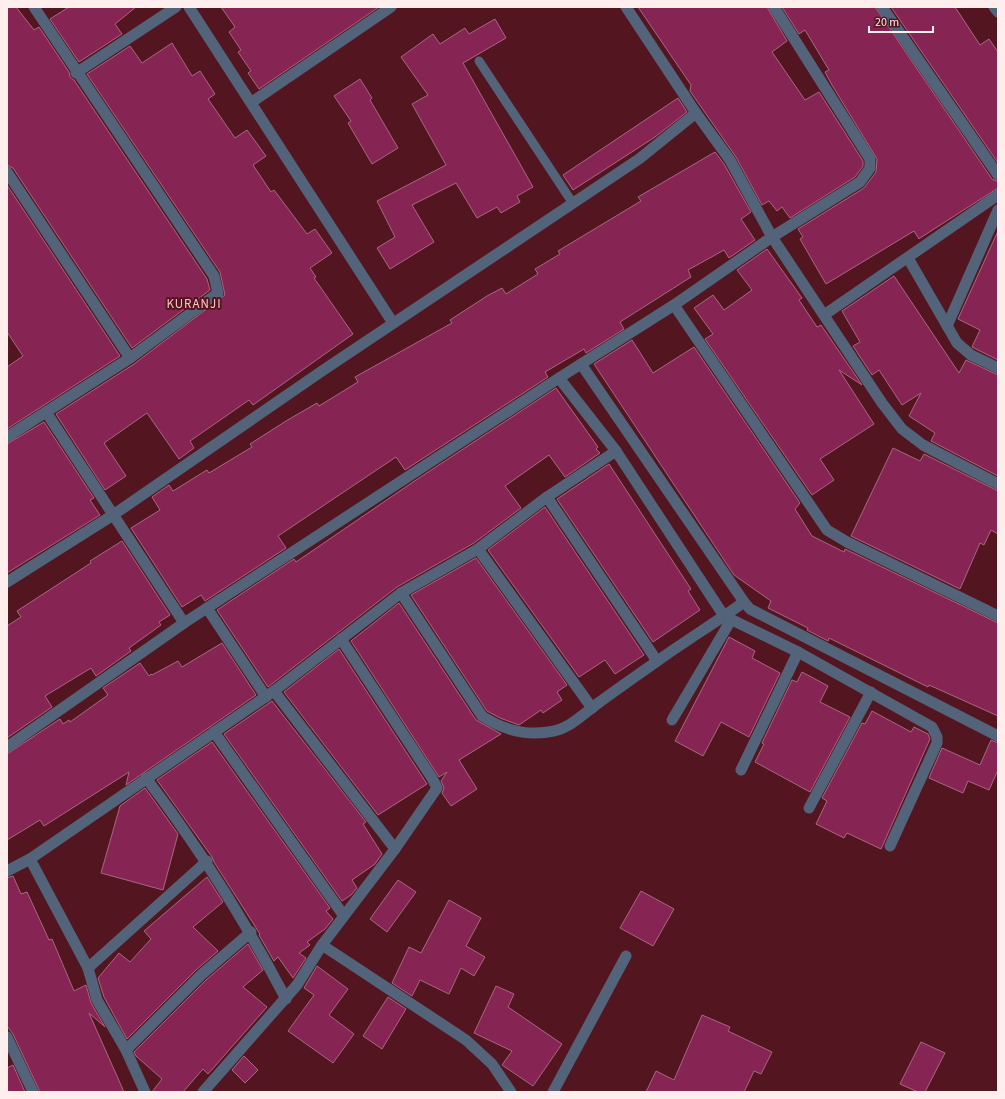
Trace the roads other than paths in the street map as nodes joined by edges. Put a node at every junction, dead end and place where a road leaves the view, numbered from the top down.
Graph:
1 (34, 7) edge
2 (176, 7) edge
3 (188, 7) edge
4 (391, 7) edge
5 (626, 7) edge
6 (774, 7) edge
7 (882, 7) edge
8 (994, 7) edge
9 (998, 12) edge
10 (479, 60) dead end
11 (76, 73) junction
12 (252, 102) junction
13 (696, 113) junction
14 (7, 172) edge
15 (998, 175) edge
16 (998, 195) edge
17 (572, 202) junction
18 (998, 210) edge
19 (772, 237) junction
20 (908, 258) junction
21 (674, 306) junction
22 (824, 315) junction
23 (393, 323) junction
24 (947, 326) junction
25 (130, 358) junction
26 (581, 364) junction
27 (998, 368) edge
28 (559, 378) junction
29 (46, 412) junction
30 (7, 438) edge
31 (616, 451) junction
32 (998, 484) edge
33 (547, 497) junction
34 (113, 515) junction
35 (478, 549) junction
36 (7, 582) edge
37 (402, 593) junction
38 (744, 602) junction
39 (207, 608) junction
40 (998, 614) edge
41 (728, 618) junction
42 (184, 623) junction
43 (341, 639) junction
44 (798, 652) junction
45 (657, 661) junction
46 (871, 692) junction
47 (270, 694) junction
48 (592, 708) junction
49 (672, 720) dead end
50 (214, 732) junction
51 (998, 736) edge
52 (7, 748) edge
53 (741, 770) dead end
54 (146, 778) junction
55 (809, 808) dead end
56 (890, 846) dead end
57 (396, 849) junction
58 (30, 859) junction
59 (207, 861) junction
60 (7, 871) edge
61 (344, 916) junction
62 (251, 932) junction
63 (322, 945) junction
64 (626, 956) dead end
65 (88, 968) junction
66 (286, 999) junction
67 (7, 1037) edge
68 (126, 1050) junction
69 (33, 1092) edge
70 (145, 1092) edge
71 (203, 1092) edge
72 (511, 1092) edge
73 (553, 1092) edge

1 - 11 street
2 - 11 street
3 - 12 street
4 - 12 street
5 - 13 street
6 - 19 street
7 - 15 street
8 - 9 street
10 - 17 lane
11 - 25 street
12 - 23 street
13 - 17 street
13 - 19 street
14 - 25 street
16 - 20 street
17 - 23 street
18 - 24 street
19 - 21 street
19 - 22 street
20 - 22 street
20 - 24 street
21 - 26 street
21 - 40 street
22 - 32 street
23 - 34 street
24 - 27 street
25 - 29 street
26 - 28 street
26 - 38 street
28 - 31 street
28 - 39 street
29 - 30 street
29 - 34 street
31 - 33 street
31 - 41 street
33 - 35 street
33 - 45 street
34 - 36 street
34 - 42 street
35 - 37 street
35 - 48 street
37 - 43 street
37 - 48 street
38 - 41 street
38 - 51 street
39 - 42 street
39 - 47 street
41 - 44 street
41 - 45 street
41 - 49 street
42 - 52 street
43 - 47 street
43 - 57 street
44 - 46 street
44 - 53 street
45 - 48 street
46 - 55 street
46 - 56 street
47 - 50 street
47 - 57 street
50 - 54 street
50 - 61 street
54 - 58 street
54 - 59 street
57 - 61 street
58 - 60 street
58 - 65 street
59 - 62 street
59 - 65 street
61 - 63 street
62 - 66 street
62 - 68 street
63 - 66 street
63 - 72 street
64 - 73 street
65 - 68 street
66 - 71 street
67 - 69 street
68 - 70 street

